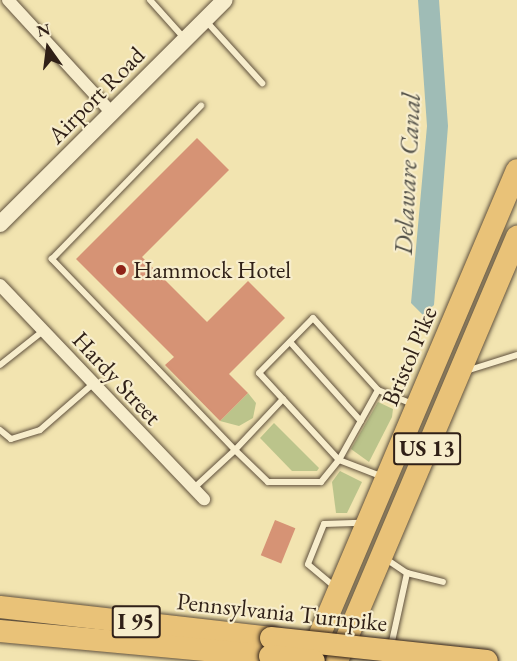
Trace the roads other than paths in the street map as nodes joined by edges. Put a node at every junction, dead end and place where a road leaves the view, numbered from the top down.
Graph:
1 (8, 0) edge
2 (150, 0) edge
3 (213, 8) edge
4 (185, 40) junction
5 (262, 83) dead end
6 (201, 106) dead end
7 (112, 113) junction
8 (517, 170) edge
9 (0, 224) edge
10 (516, 242) edge
11 (0, 285) edge
12 (43, 331) junction
13 (290, 342) junction
14 (517, 355) edge
15 (0, 365) edge
16 (459, 374) junction
17 (93, 384) junction
18 (378, 390) junction
19 (283, 399) junction
20 (417, 405) junction
21 (361, 421) junction
22 (0, 430) edge
23 (235, 450) junction
24 (339, 459) junction
25 (387, 478) junction
26 (193, 488) junction
27 (204, 499) dead end
28 (368, 523) junction
29 (381, 556) junction
30 (407, 573) junction
31 (442, 582) dead end
32 (339, 590) junction
33 (0, 607) edge
34 (0, 631) edge
35 (271, 647) junction
36 (308, 661) edge
37 (314, 661) edge
38 (337, 661) edge
39 (388, 661) edge
40 (487, 661) edge

1 - 7 street
2 - 4 lane
3 - 4 street, Airport Road
3 - 5 lane
4 - 7 street, Airport Road
6 - 23 lane
7 - 9 street, Airport Road
8 - 20 highway, Bristol Pike / US 13
10 - 16 highway, US 13
11 - 12 street, Hardy Street
12 - 15 lane
12 - 17 street, Hardy Street
13 - 18 lane
13 - 19 lane
13 - 21 lane
14 - 16 lane
16 - 29 highway, US 13
17 - 22 lane
17 - 26 street, Hardy Street
18 - 20 lane
18 - 21 lane
19 - 23 lane
19 - 24 lane
20 - 25 highway, Bristol Pike / US 13
21 - 24 lane
23 - 24 lane
23 - 26 lane
24 - 25 lane
25 - 28 highway, Bristol Pike / US 13
26 - 27 street, Hardy Street
28 - 32 highway, Bristol Pike / US 13
28 - 32 lane
29 - 30 lane
29 - 38 highway, US 13
30 - 31 lane
30 - 39 lane
32 - 36 highway, Bristol Pike / US 13
33 - 35 highway, Pennsylvania Turnpike / I 95
34 - 35 highway, Pennsylvania Turnpike / I 95
35 - 37 highway, Pennsylvania Turnpike / I 95, bridge
35 - 40 highway, Pennsylvania Turnpike / I 95, bridge

